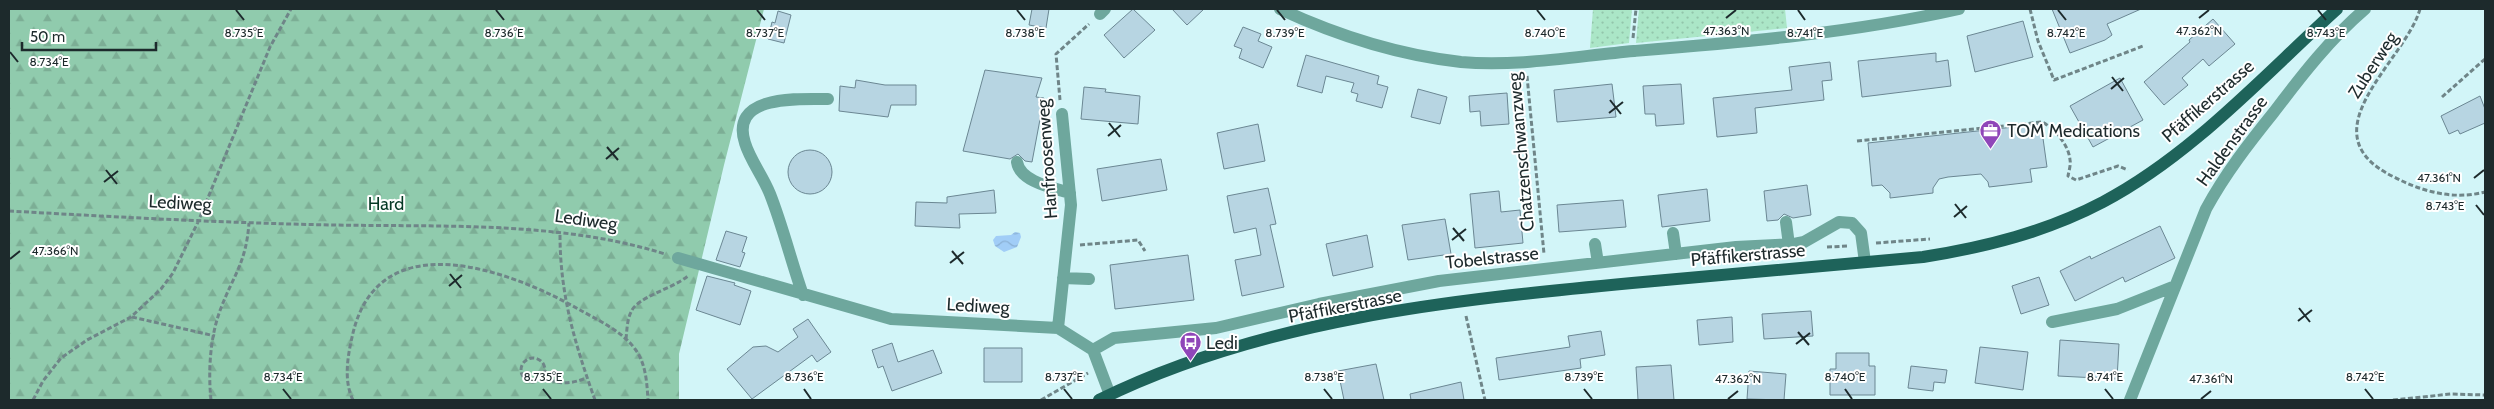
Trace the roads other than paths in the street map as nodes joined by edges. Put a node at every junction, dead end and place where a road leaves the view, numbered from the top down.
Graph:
1 (1280, 9) edge
2 (1960, 9) edge
3 (2337, 9) edge
4 (2365, 9) edge
5 (828, 99) dead end
6 (1062, 114) road end
7 (1017, 162) dead end
8 (1070, 193) junction
9 (1786, 222) dead end
10 (1673, 233) dead end
11 (1594, 244) dead end
12 (1789, 245) junction
13 (1676, 254) junction
14 (678, 258) road end
15 (1865, 262) junction
16 (1598, 263) junction
17 (1064, 278) junction
18 (1089, 279) dead end
19 (2175, 286) junction
20 (803, 295) junction
21 (2052, 322) dead end
22 (1058, 328) junction
23 (1093, 350) junction
24 (1105, 397) edge
25 (2130, 400) edge

1 - 2 street
3 - 15 main road, Pfäffikerstrasse
4 - 19 street, Haldenstrasse
5 - 20 street
6 - 8 street, Hanfroosenweg
7 - 8 street
8 - 17 street, Hanfroosenweg
9 - 12 street
10 - 13 street
11 - 16 street
12 - 13 street, Tobelstrasse
12 - 15 street, Tobelstrasse
13 - 16 street, Tobelstrasse
14 - 20 street, Lediweg
15 - 24 main road, Pfäffikerstrasse
16 - 23 street, Tobelstrasse
17 - 18 street
17 - 22 street, Hanfroosenweg
19 - 21 street
19 - 25 street, Haldenstrasse
20 - 22 street, Lediweg
22 - 23 street, Lediweg
23 - 24 street

